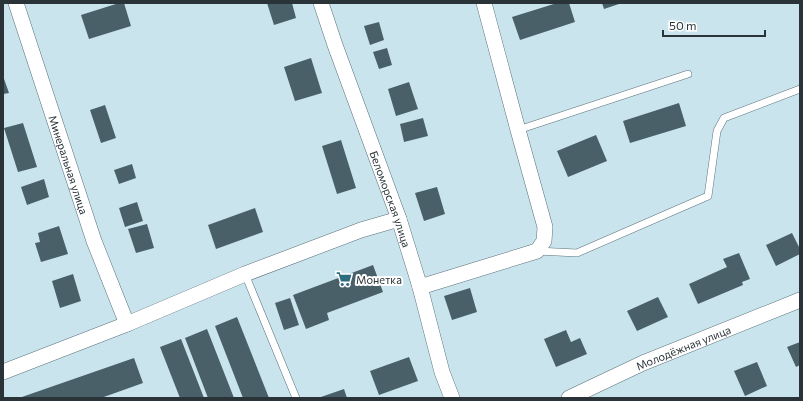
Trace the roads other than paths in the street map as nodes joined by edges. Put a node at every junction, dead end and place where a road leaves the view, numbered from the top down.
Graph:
1 (16, 3) edge
2 (321, 3) edge
3 (484, 3) edge
4 (688, 74) dead end
5 (800, 89) edge
6 (518, 130) junction
7 (399, 219) junction
8 (537, 251) junction
9 (245, 274) junction
10 (420, 286) junction
11 (800, 300) edge
12 (127, 324) junction
13 (3, 372) edge
14 (296, 398) edge
15 (452, 398) edge
16 (569, 398) edge

1 - 12 street, Минеральная улица
2 - 7 street, Беломорская улица
3 - 6 street
4 - 6 lane
5 - 8 lane
6 - 8 street
7 - 9 street
7 - 10 street, Беломорская улица
8 - 10 street
9 - 12 street
9 - 14 lane
10 - 15 street, Беломорская улица
11 - 16 street, Молодёжная улица
12 - 13 street

